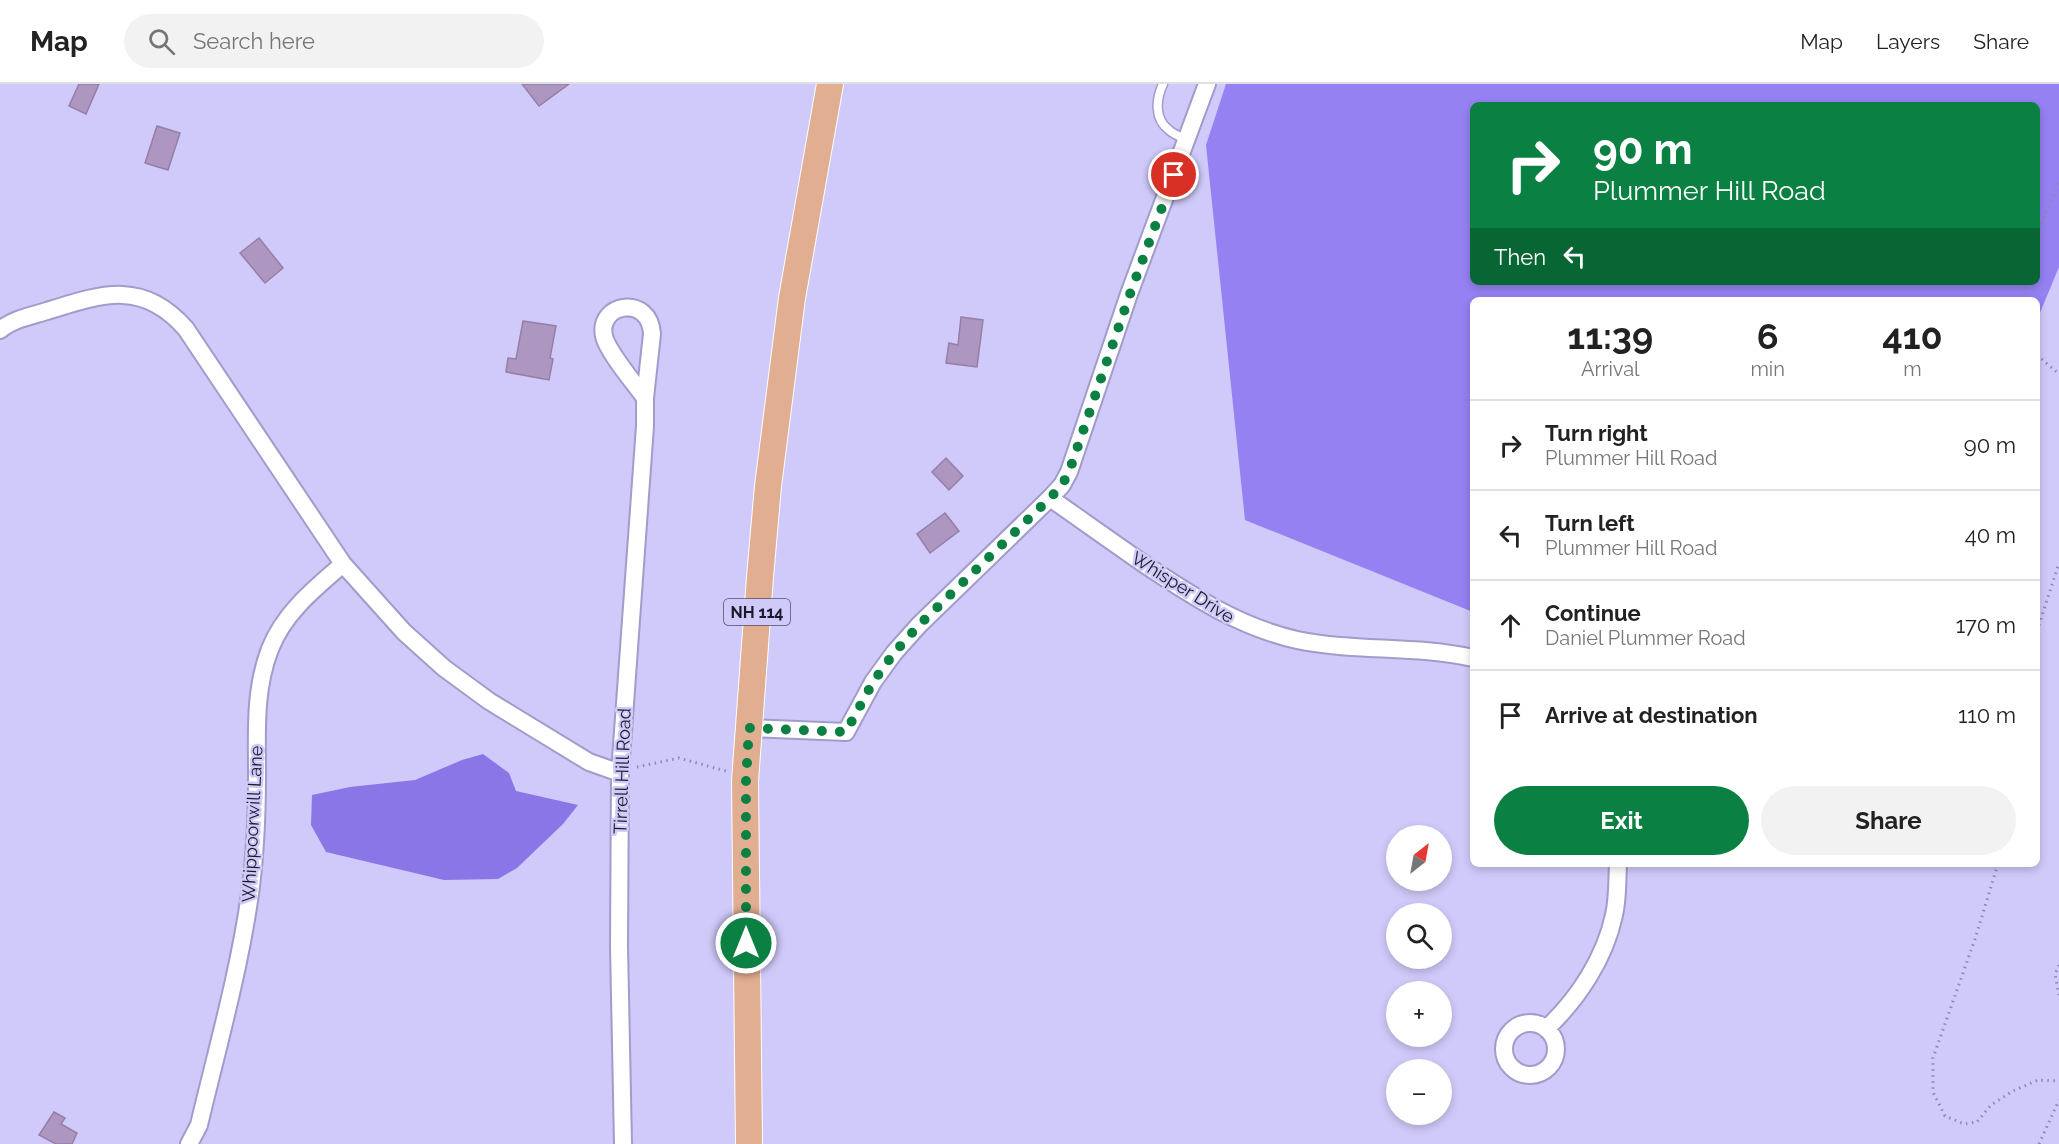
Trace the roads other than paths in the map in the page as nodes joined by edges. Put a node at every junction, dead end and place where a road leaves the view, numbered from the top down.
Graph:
1 (830, 84) edge
2 (1163, 84) edge
3 (1207, 84) edge
4 (1186, 140) junction
5 (2, 323) edge
6 (645, 398) junction
7 (1050, 498) junction
8 (343, 564) junction
9 (1470, 658) edge
10 (749, 728) junction
11 (620, 770) junction
12 (1618, 867) edge
13 (1546, 1029) dead end
14 (189, 1144) edge
15 (622, 1144) edge
16 (749, 1144) edge

1 - 10 main road, NH 114
2 - 4 lane
3 - 4 street
4 - 7 street
5 - 8 street
6 - 6 street, Tirrell Hill Road
6 - 11 street, Tirrell Hill Road
7 - 9 street, Whisper Drive
7 - 10 street
8 - 11 street
8 - 14 street, Whippoorwill Lane
10 - 16 main road, NH 114
11 - 15 street, Tirrell Hill Road
12 - 13 street

